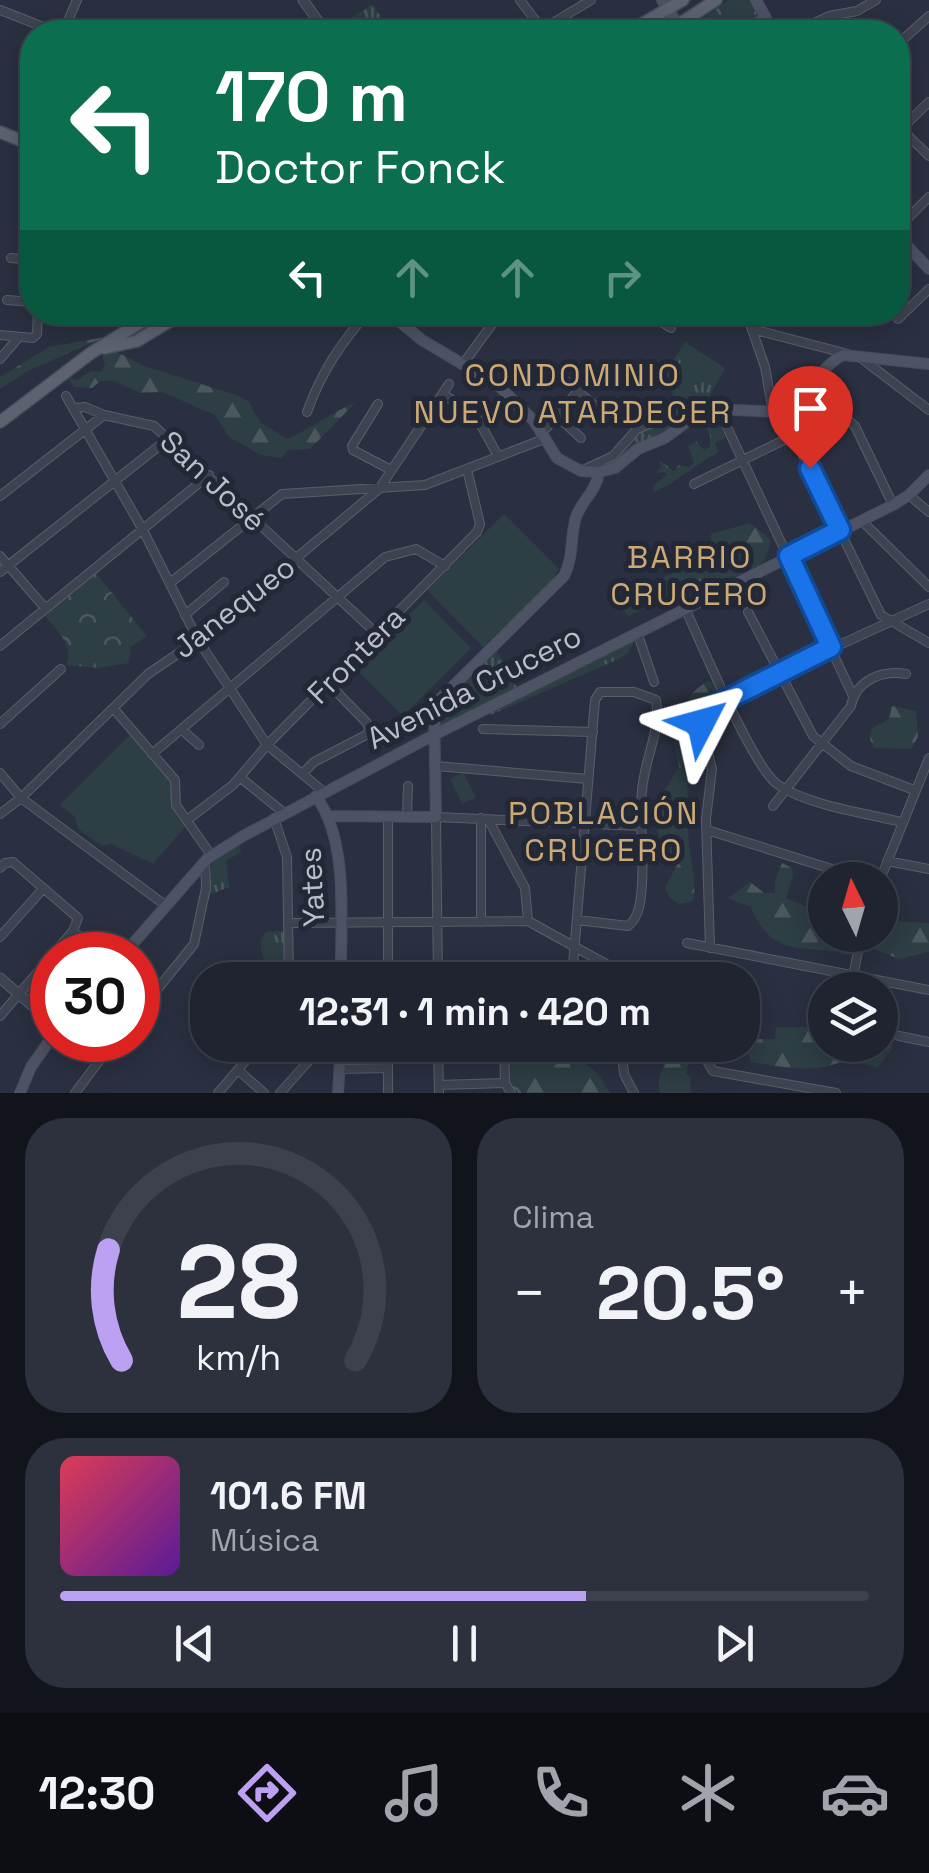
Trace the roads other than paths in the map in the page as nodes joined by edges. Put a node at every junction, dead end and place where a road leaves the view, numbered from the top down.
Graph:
1 (684, 0) edge
2 (716, 0) edge
3 (756, 0) edge
4 (876, 0) edge
5 (587, 1) edge
6 (665, 5) edge
7 (0, 10) edge
8 (929, 16) edge
9 (766, 18) joint
10 (27, 20) edge
11 (559, 20) edge
12 (644, 20) edge
13 (689, 20) edge
14 (762, 20) edge
15 (820, 20) edge
16 (910, 33) edge
17 (929, 102) edge
18 (910, 119) edge
19 (910, 139) edge
20 (929, 156) edge
21 (929, 197) edge
22 (910, 216) edge
23 (910, 248) edge
24 (11, 258) dead end
25 (20, 259) edge
26 (929, 268) edge
27 (929, 288) edge
28 (7, 300) dead end
29 (20, 301) edge
30 (910, 306) edge
31 (37, 325) edge
32 (141, 325) edge
33 (163, 325) edge
34 (357, 325) edge
35 (405, 325) edge
36 (492, 325) edge
37 (666, 325) edge
38 (751, 325) edge
39 (670, 328) dead end
40 (752, 329) junction
41 (0, 335) edge
42 (19, 337) junction
43 (122, 339) junction
44 (849, 354) junction
45 (0, 359) edge
46 (463, 364) junction
47 (929, 364) edge
48 (556, 372) dead end
49 (449, 384) dead end
50 (808, 386) junction
51 (578, 391) junction
52 (443, 394) junction
53 (66, 396) dead end
54 (378, 404) dead end
55 (74, 408) junction
56 (929, 410) edge
57 (307, 412) dead end
58 (602, 412) dead end
59 (772, 412) junction
60 (839, 413) junction
61 (104, 415) junction
62 (557, 416) junction
63 (657, 420) dead end
64 (0, 422) edge
65 (726, 425) dead end
66 (85, 428) junction
67 (543, 436) junction
68 (794, 437) junction
69 (169, 438) junction
70 (581, 438) dead end
71 (498, 456) junction
72 (743, 461) junction
73 (467, 469) junction
74 (391, 470) junction
75 (580, 472) junction
76 (599, 472) junction
77 (209, 475) junction
78 (929, 475) edge
79 (114, 481) junction
80 (694, 484) dead end
81 (379, 489) junction
82 (910, 494) junction
83 (0, 496) edge
84 (893, 505) junction
85 (929, 512) edge
86 (253, 517) junction
87 (862, 521) junction
88 (143, 530) junction
89 (840, 530) junction
90 (0, 556) edge
91 (789, 556) junction
92 (296, 558) junction
93 (8, 566) junction
94 (446, 566) junction
95 (0, 572) edge
96 (170, 582) junction
97 (224, 582) dead end
98 (929, 586) edge
99 (336, 598) junction
100 (929, 604) edge
101 (45, 608) junction
102 (685, 608) junction
103 (748, 612) dead end
104 (185, 615) junction
105 (890, 621) junction
106 (637, 632) junction
107 (377, 634) junction
108 (198, 640) junction
109 (929, 643) edge
110 (0, 646) edge
111 (831, 647) junction
112 (61, 669) dead end
113 (778, 673) junction
114 (906, 674) dead end
115 (654, 682) dead end
116 (328, 683) junction
117 (229, 687) junction
118 (852, 696) junction
119 (727, 699) junction
120 (114, 709) junction
121 (0, 724) edge
122 (181, 729) junction
123 (483, 729) dead end
124 (593, 732) junction
125 (436, 734) junction
126 (822, 744) junction
127 (199, 745) dead end
128 (267, 745) junction
129 (152, 754) junction
130 (929, 758) edge
131 (436, 766) junction
132 (0, 773) edge
133 (302, 774) junction
134 (241, 778) junction
135 (588, 779) junction
136 (408, 786) dead end
137 (786, 789) junction
138 (914, 790) junction
139 (320, 794) junction
140 (21, 798) junction
141 (773, 806) dead end
142 (0, 814) edge
143 (279, 816) junction
144 (329, 816) junction
145 (388, 816) junction
146 (407, 816) junction
147 (436, 817) junction
148 (484, 819) junction
149 (186, 820) junction
150 (901, 822) junction
151 (586, 823) junction
152 (641, 826) junction
153 (706, 830) junction
154 (208, 858) junction
155 (887, 861) joint
156 (808, 862) edge
157 (0, 868) edge
158 (929, 869) edge
159 (42, 890) junction
160 (164, 906) junction
161 (577, 920) junction
162 (528, 921) junction
163 (482, 922) junction
164 (288, 923) junction
165 (436, 923) junction
166 (340, 924) junction
167 (387, 924) junction
168 (73, 931) joint
169 (142, 932) edge
170 (0, 937) edge
171 (688, 943) dead end
172 (575, 946) junction
173 (710, 948) junction
174 (289, 962) edge
175 (340, 962) edge
176 (388, 962) edge
177 (438, 962) edge
178 (573, 962) edge
179 (599, 962) edge
180 (833, 972) edge
181 (0, 978) edge
182 (898, 984) edge
183 (160, 987) edge
184 (929, 990) edge
185 (18, 994) junction
186 (30, 1004) edge
187 (0, 1016) edge
188 (899, 1036) dead end
189 (929, 1042) edge
190 (34, 1062) edge
191 (97, 1062) edge
192 (245, 1062) edge
193 (308, 1062) edge
194 (341, 1062) edge
195 (388, 1062) edge
196 (438, 1062) edge
197 (504, 1062) edge
198 (623, 1062) edge
199 (707, 1062) edge
200 (388, 1068) junction
201 (341, 1069) junction
202 (238, 1070) junction
203 (505, 1083) junction
204 (439, 1089) edge
205 (20, 1093) edge
206 (75, 1093) edge
207 (218, 1093) edge
208 (264, 1093) edge
209 (280, 1093) edge
210 (338, 1093) edge
211 (388, 1093) edge
212 (512, 1093) edge
213 (634, 1093) edge
214 (836, 1093) edge

1 - 6 main road
2 - 13 main road
3 - 9 main road
4 - 15 street
5 - 11 street
6 - 12 main road
7 - 10 street
8 - 16 street
9 - 14 main road
17 - 18 street
19 - 20 street
21 - 22 street
23 - 26 main road
24 - 25 street
27 - 30 street
28 - 29 street
31 - 42 street
32 - 43 main road
33 - 43 main road
34 - 57 street
35 - 46 main road
36 - 46 street
37 - 39 street
38 - 40 street
40 - 44 street
40 - 59 street
41 - 42 street
42 - 45 street
43 - 64 main road
44 - 47 main road
44 - 50 main road
44 - 56 street
46 - 67 main road
48 - 51 street
49 - 52 street, Janequeo
50 - 59 main road
50 - 60 street
51 - 58 street
51 - 62 street
52 - 71 street
52 - 74 street, Janequeo
53 - 55 street
54 - 74 street
55 - 61 street, San José
55 - 66 street
59 - 76 main road
60 - 68 street
60 - 84 street
61 - 66 street
61 - 69 street, San José
62 - 67 street
62 - 70 street
63 - 75 street
65 - 72 street
66 - 79 street
66 - 83 street
67 - 71 street
67 - 75 main road
68 - 72 street
68 - 89 street
69 - 77 street, San José
69 - 79 street
71 - 73 street
72 - 80 street
72 - 91 street
73 - 81 street
73 - 94 street, Frontera
74 - 81 street, Janequeo
75 - 76 main road
76 - 125 main road
77 - 86 street, San José
77 - 88 street
78 - 82 main road, Avenida Crucero
79 - 88 street
79 - 93 street
81 - 86 street
81 - 92 street, Janequeo
82 - 84 main road, Avenida Crucero
82 - 85 street
84 - 87 main road, Avenida Crucero
86 - 92 street, San José
86 - 96 street
87 - 89 main road, Avenida Crucero
87 - 98 street
88 - 96 street
88 - 101 street
89 - 91 main road, Avenida Crucero
89 - 105 street
90 - 93 street
91 - 102 main road, Avenida Crucero
91 - 111 street
92 - 99 street, San José
92 - 108 street, Janequeo
93 - 95 street
93 - 101 street
94 - 99 street
94 - 107 street, Frontera
96 - 104 street
97 - 104 street
99 - 107 street, San José
99 - 117 street
100 - 105 street
101 - 110 street
102 - 106 main road, Avenida Crucero
102 - 119 street
103 - 113 street
104 - 108 street
105 - 109 street
105 - 111 street
106 - 115 street
106 - 125 main road, Avenida Crucero
107 - 116 street, Frontera
108 - 117 street
108 - 120 street, Janequeo
111 - 113 street
111 - 118 street
112 - 121 street
113 - 119 street
113 - 126 street
114 - 118 street
116 - 128 street, Frontera
116 - 133 street
117 - 122 street
117 - 128 street
118 - 126 street
119 - 137 street
119 - 153 street
120 - 129 street
120 - 140 street, Janequeo
122 - 127 street
122 - 129 street
123 - 124 street
124 - 135 street
124 - 152 street
125 - 131 main road
125 - 139 main road, Avenida Crucero
126 - 137 street
126 - 138 street
128 - 133 street
128 - 134 street, Frontera
129 - 149 street
130 - 138 street
131 - 135 street
131 - 147 main road
132 - 140 street
133 - 139 street
134 - 143 street
134 - 149 street, Frontera
135 - 151 street
136 - 146 street
137 - 141 street
137 - 150 street
138 - 150 street
139 - 143 main road, Avenida Crucero
139 - 144 main road, Yates
140 - 142 street, Janequeo
140 - 160 street
143 - 154 main road, Avenida Crucero
143 - 164 street
144 - 145 main road
144 - 166 main road, Yates
145 - 146 main road
145 - 167 street
146 - 147 main road
147 - 148 street
147 - 165 street
148 - 151 street
148 - 162 street
148 - 163 street
149 - 154 street
150 - 155 street
151 - 152 street
151 - 161 street
152 - 161 street
153 - 156 street
153 - 173 street
154 - 160 main road, Avenida Crucero
154 - 183 street
155 - 158 street
157 - 159 street
159 - 168 street
159 - 170 street
160 - 169 main road, Avenida Crucero
161 - 172 street
162 - 163 street
162 - 172 street
163 - 165 street
164 - 166 street
164 - 174 street
165 - 167 street
165 - 177 street
166 - 167 street
166 - 175 main road, Yates
167 - 176 street
168 - 185 street
171 - 173 street
172 - 178 street
172 - 179 street
173 - 180 street
181 - 185 street
182 - 184 street
185 - 186 street
185 - 187 street
188 - 189 street
190 - 205 main road
191 - 206 street
192 - 202 street
193 - 209 street
194 - 201 main road
195 - 200 street
196 - 204 street
197 - 203 street
198 - 213 street
199 - 214 street
200 - 201 street
200 - 211 street
201 - 210 main road
202 - 207 street
202 - 208 street
203 - 204 street
203 - 212 street

